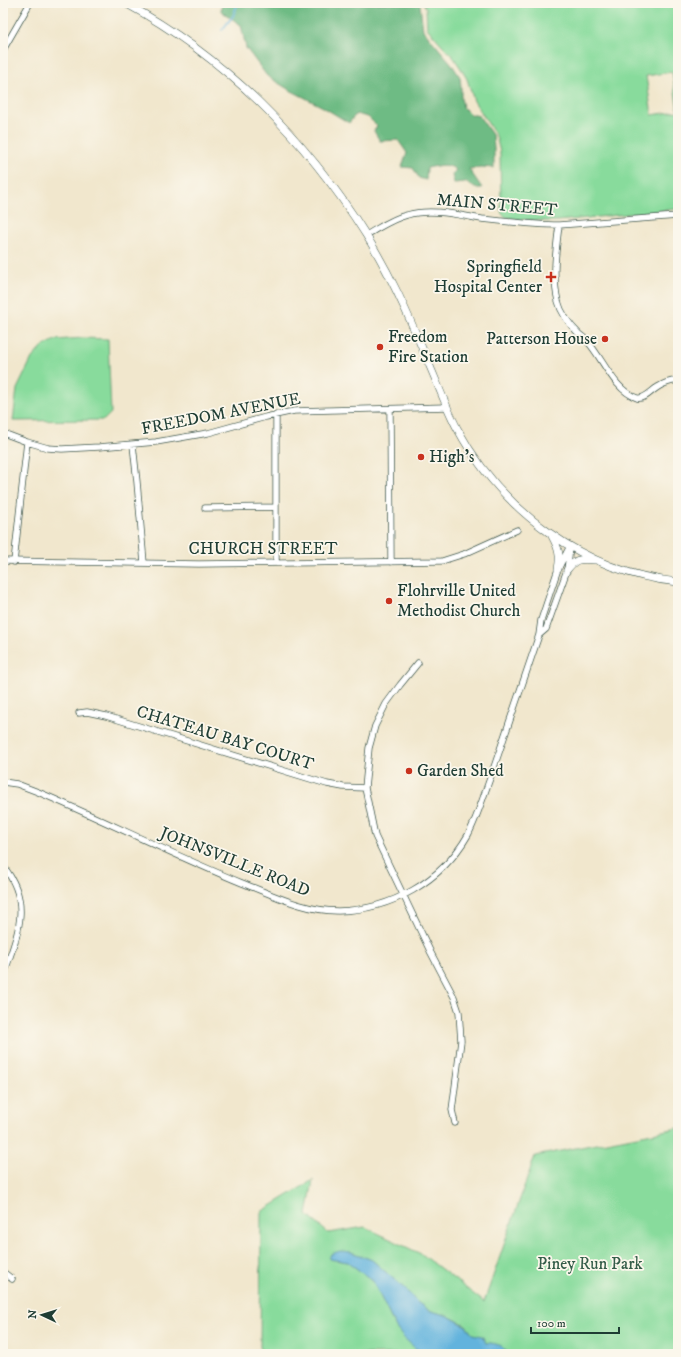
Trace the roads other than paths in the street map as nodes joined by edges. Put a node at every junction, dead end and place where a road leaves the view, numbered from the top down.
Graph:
1 (30, 3) edge
2 (125, 3) edge
3 (3, 50) edge
4 (678, 216) edge
5 (558, 225) junction
6 (366, 235) junction
7 (678, 380) edge
8 (447, 407) junction
9 (390, 409) junction
10 (276, 414) junction
11 (3, 433) edge
12 (27, 442) junction
13 (133, 445) junction
14 (276, 507) junction
15 (205, 508) dead end
16 (518, 530) dead end
17 (551, 534) junction
18 (570, 546) junction
19 (3, 561) edge
20 (599, 561) junction
21 (14, 562) junction
22 (391, 562) junction
23 (144, 563) junction
24 (276, 563) junction
25 (558, 569) junction
26 (567, 570) junction
27 (678, 582) edge
28 (539, 635) junction
29 (418, 663) dead end
30 (78, 713) dead end
31 (3, 782) edge
32 (364, 788) junction
33 (3, 866) edge
34 (404, 896) junction
35 (3, 977) edge
36 (455, 1123) dead end
37 (3, 1272) edge
38 (12, 1279) dead end

1 - 3 street
2 - 6 main road
4 - 5 street, MAIN STREET
5 - 6 street, MAIN STREET
5 - 7 street
6 - 8 main road
8 - 9 street, FREEDOM AVENUE
8 - 17 main road
9 - 10 street, FREEDOM AVENUE
9 - 22 street
10 - 13 street, FREEDOM AVENUE
10 - 14 street
11 - 12 street, FREEDOM AVENUE
12 - 13 street, FREEDOM AVENUE
12 - 21 street
13 - 23 street
14 - 15 street
14 - 24 street
16 - 22 street, CHURCH STREET
17 - 18 main road
17 - 25 main road
18 - 20 main road
18 - 25 street, JOHNSVILLE ROAD
18 - 26 street, JOHNSVILLE ROAD
19 - 21 street, CHURCH STREET
20 - 26 main road
20 - 27 main road
21 - 23 street, CHURCH STREET
22 - 24 street, CHURCH STREET
23 - 24 street, CHURCH STREET
25 - 28 street, JOHNSVILLE ROAD
26 - 28 street, JOHNSVILLE ROAD
28 - 34 street, JOHNSVILLE ROAD
29 - 32 street
30 - 32 street, CHATEAU BAY COURT
31 - 34 street, JOHNSVILLE ROAD
32 - 34 street
33 - 35 street
34 - 36 street
37 - 38 street

